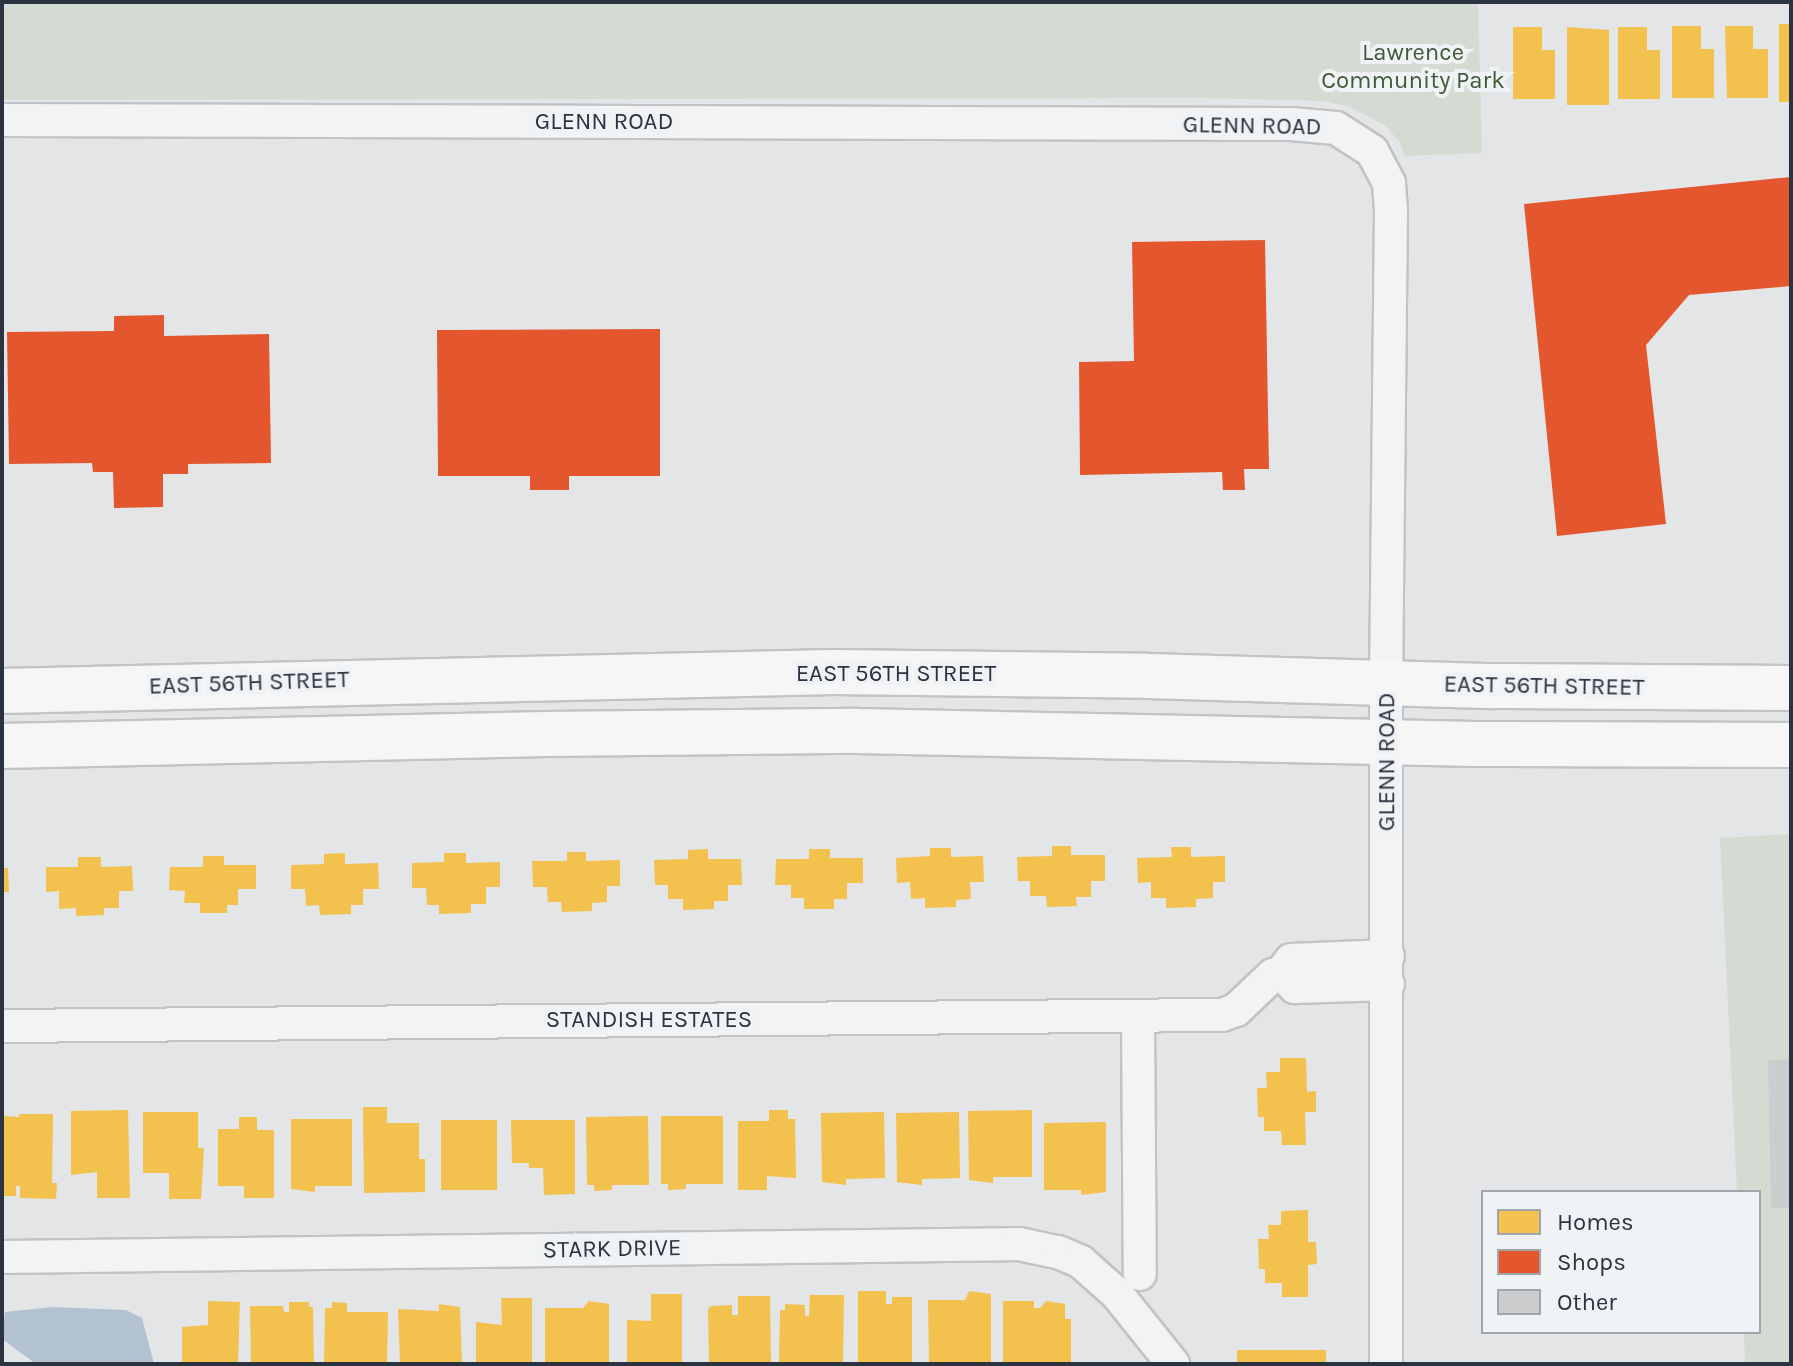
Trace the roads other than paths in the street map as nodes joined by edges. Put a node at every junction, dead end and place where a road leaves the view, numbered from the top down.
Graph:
1 (2, 120) edge
2 (1386, 684) junction
3 (1791, 688) edge
4 (2, 691) edge
5 (1386, 742) junction
6 (1791, 745) edge
7 (2, 746) edge
8 (1388, 970) junction
9 (1138, 1016) junction
10 (2, 1026) edge
11 (2, 1257) edge
12 (1140, 1274) dead end
13 (1173, 1364) edge
14 (1386, 1364) edge

1 - 2 street, GLENN ROAD
2 - 3 main road, EAST 56TH STREET
2 - 4 main road, EAST 56TH STREET
2 - 5 street, GLENN ROAD
5 - 6 main road
5 - 7 main road
5 - 8 street, GLENN ROAD
8 - 9 street, STANDISH ESTATES
8 - 14 street, GLENN ROAD
9 - 10 street, STANDISH ESTATES
9 - 12 street
11 - 13 street, STARK DRIVE

